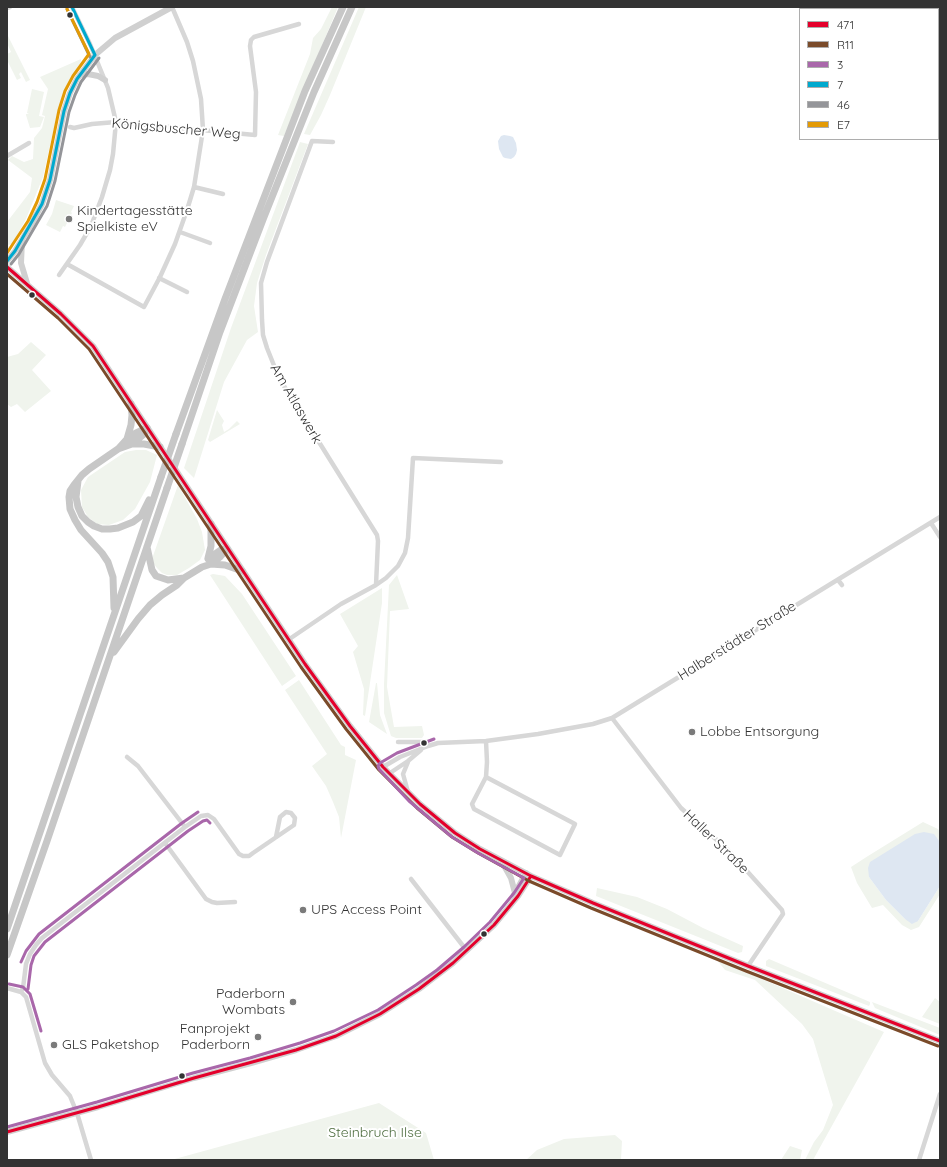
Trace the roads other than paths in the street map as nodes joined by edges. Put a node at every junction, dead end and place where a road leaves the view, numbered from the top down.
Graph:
1 (10, 7) edge
2 (72, 7) edge
3 (172, 7) edge
4 (343, 7) edge
5 (352, 7) edge
6 (7, 8) edge
7 (299, 24) dead end
8 (95, 55) junction
9 (80, 75) junction
10 (105, 80) junction
11 (116, 122) junction
12 (70, 127) dead end
13 (203, 130) junction
14 (333, 142) dead end
15 (29, 143) dead end
16 (7, 156) edge
17 (194, 187) junction
18 (224, 194) dead end
19 (180, 232) junction
20 (22, 239) junction
21 (210, 244) dead end
22 (7, 261) edge
23 (67, 264) junction
24 (7, 267) edge
25 (59, 275) dead end
26 (159, 278) junction
27 (27, 283) junction
28 (187, 292) dead end
29 (131, 404) junction
30 (147, 428) junction
31 (129, 441) junction
32 (160, 447) junction
33 (501, 462) dead end
34 (161, 477) junction
35 (79, 479) junction
36 (940, 517) edge
37 (931, 522) junction
38 (211, 524) junction
39 (940, 538) edge
40 (147, 547) junction
41 (227, 549) junction
42 (210, 561) junction
43 (242, 571) junction
44 (184, 578) junction
45 (838, 580) junction
46 (376, 585) junction
47 (842, 585) dead end
48 (114, 614) junction
49 (288, 640) junction
50 (108, 661) junction
51 (612, 718) junction
52 (486, 741) junction
53 (398, 742) dead end
54 (426, 747) junction
55 (126, 757) dead end
56 (408, 761) junction
57 (383, 767) junction
58 (390, 773) junction
59 (486, 777) junction
60 (408, 792) junction
61 (185, 828) junction
62 (276, 837) junction
63 (165, 843) junction
64 (501, 861) junction
65 (528, 875) junction
66 (411, 880) dead end
67 (515, 893) junction
68 (235, 902) dead end
69 (511, 904) junction
70 (7, 929) edge
71 (467, 951) junction
72 (7, 955) edge
73 (748, 966) junction
74 (7, 988) edge
75 (21, 992) junction
76 (940, 1041) edge
77 (940, 1094) edge
78 (77, 1113) junction
79 (7, 1132) edge
80 (91, 1160) edge
81 (919, 1160) edge

1 - 6 street
2 - 8 street
3 - 8 main road
3 - 13 street
4 - 34 highway, bridge
5 - 40 highway, bridge
7 - 13 street, Königsbuscher Weg
8 - 9 main road
8 - 10 street
9 - 10 main road
9 - 20 main road
10 - 11 street
11 - 12 street, Königsbuscher Weg
11 - 13 street, Königsbuscher Weg
11 - 23 street
13 - 17 street
14 - 46 street, Am Atlaswerk
15 - 16 street
17 - 18 street
17 - 19 street
19 - 21 street
19 - 26 street
20 - 22 main road
20 - 27 main road
23 - 25 street
23 - 26 street
24 - 27 main road
26 - 28 street
27 - 29 main road
29 - 30 main road
29 - 31 highway
30 - 31 highway
30 - 32 main road
31 - 32 highway
31 - 35 highway
32 - 38 main road
33 - 46 street
34 - 35 highway
34 - 48 highway
35 - 48 highway
36 - 37 street, Halberstädter Straße
37 - 39 street
37 - 45 street, Halberstädter Straße
38 - 41 main road
38 - 42 highway
40 - 44 highway
40 - 50 highway
41 - 42 highway
41 - 43 main road
42 - 43 highway
42 - 44 highway
43 - 49 main road
44 - 50 highway
45 - 47 street
45 - 51 street, Halberstädter Straße
46 - 49 street
48 - 70 highway
49 - 57 main road
50 - 72 highway
51 - 52 street, Halberstädter Straße
51 - 73 street, Haller Straße
52 - 54 street, Halberstädter Straße
52 - 59 street
53 - 54 street, Halberstädter Straße
54 - 56 street, Halberstädter Straße
54 - 57 street, Halberstädter Straße
55 - 61 street
56 - 58 street, Halberstädter Straße
56 - 60 street
57 - 58 main road
58 - 60 main road
59 - 59 street
60 - 64 main road
61 - 62 street
61 - 63 street
62 - 62 street
63 - 68 street
63 - 75 street
64 - 65 main road
64 - 67 main road
65 - 67 main road
65 - 69 main road
65 - 73 main road
66 - 71 street
67 - 69 main road
69 - 71 main road
71 - 78 main road
73 - 76 main road
74 - 75 street
75 - 78 street
77 - 81 street
78 - 79 main road
78 - 80 street

